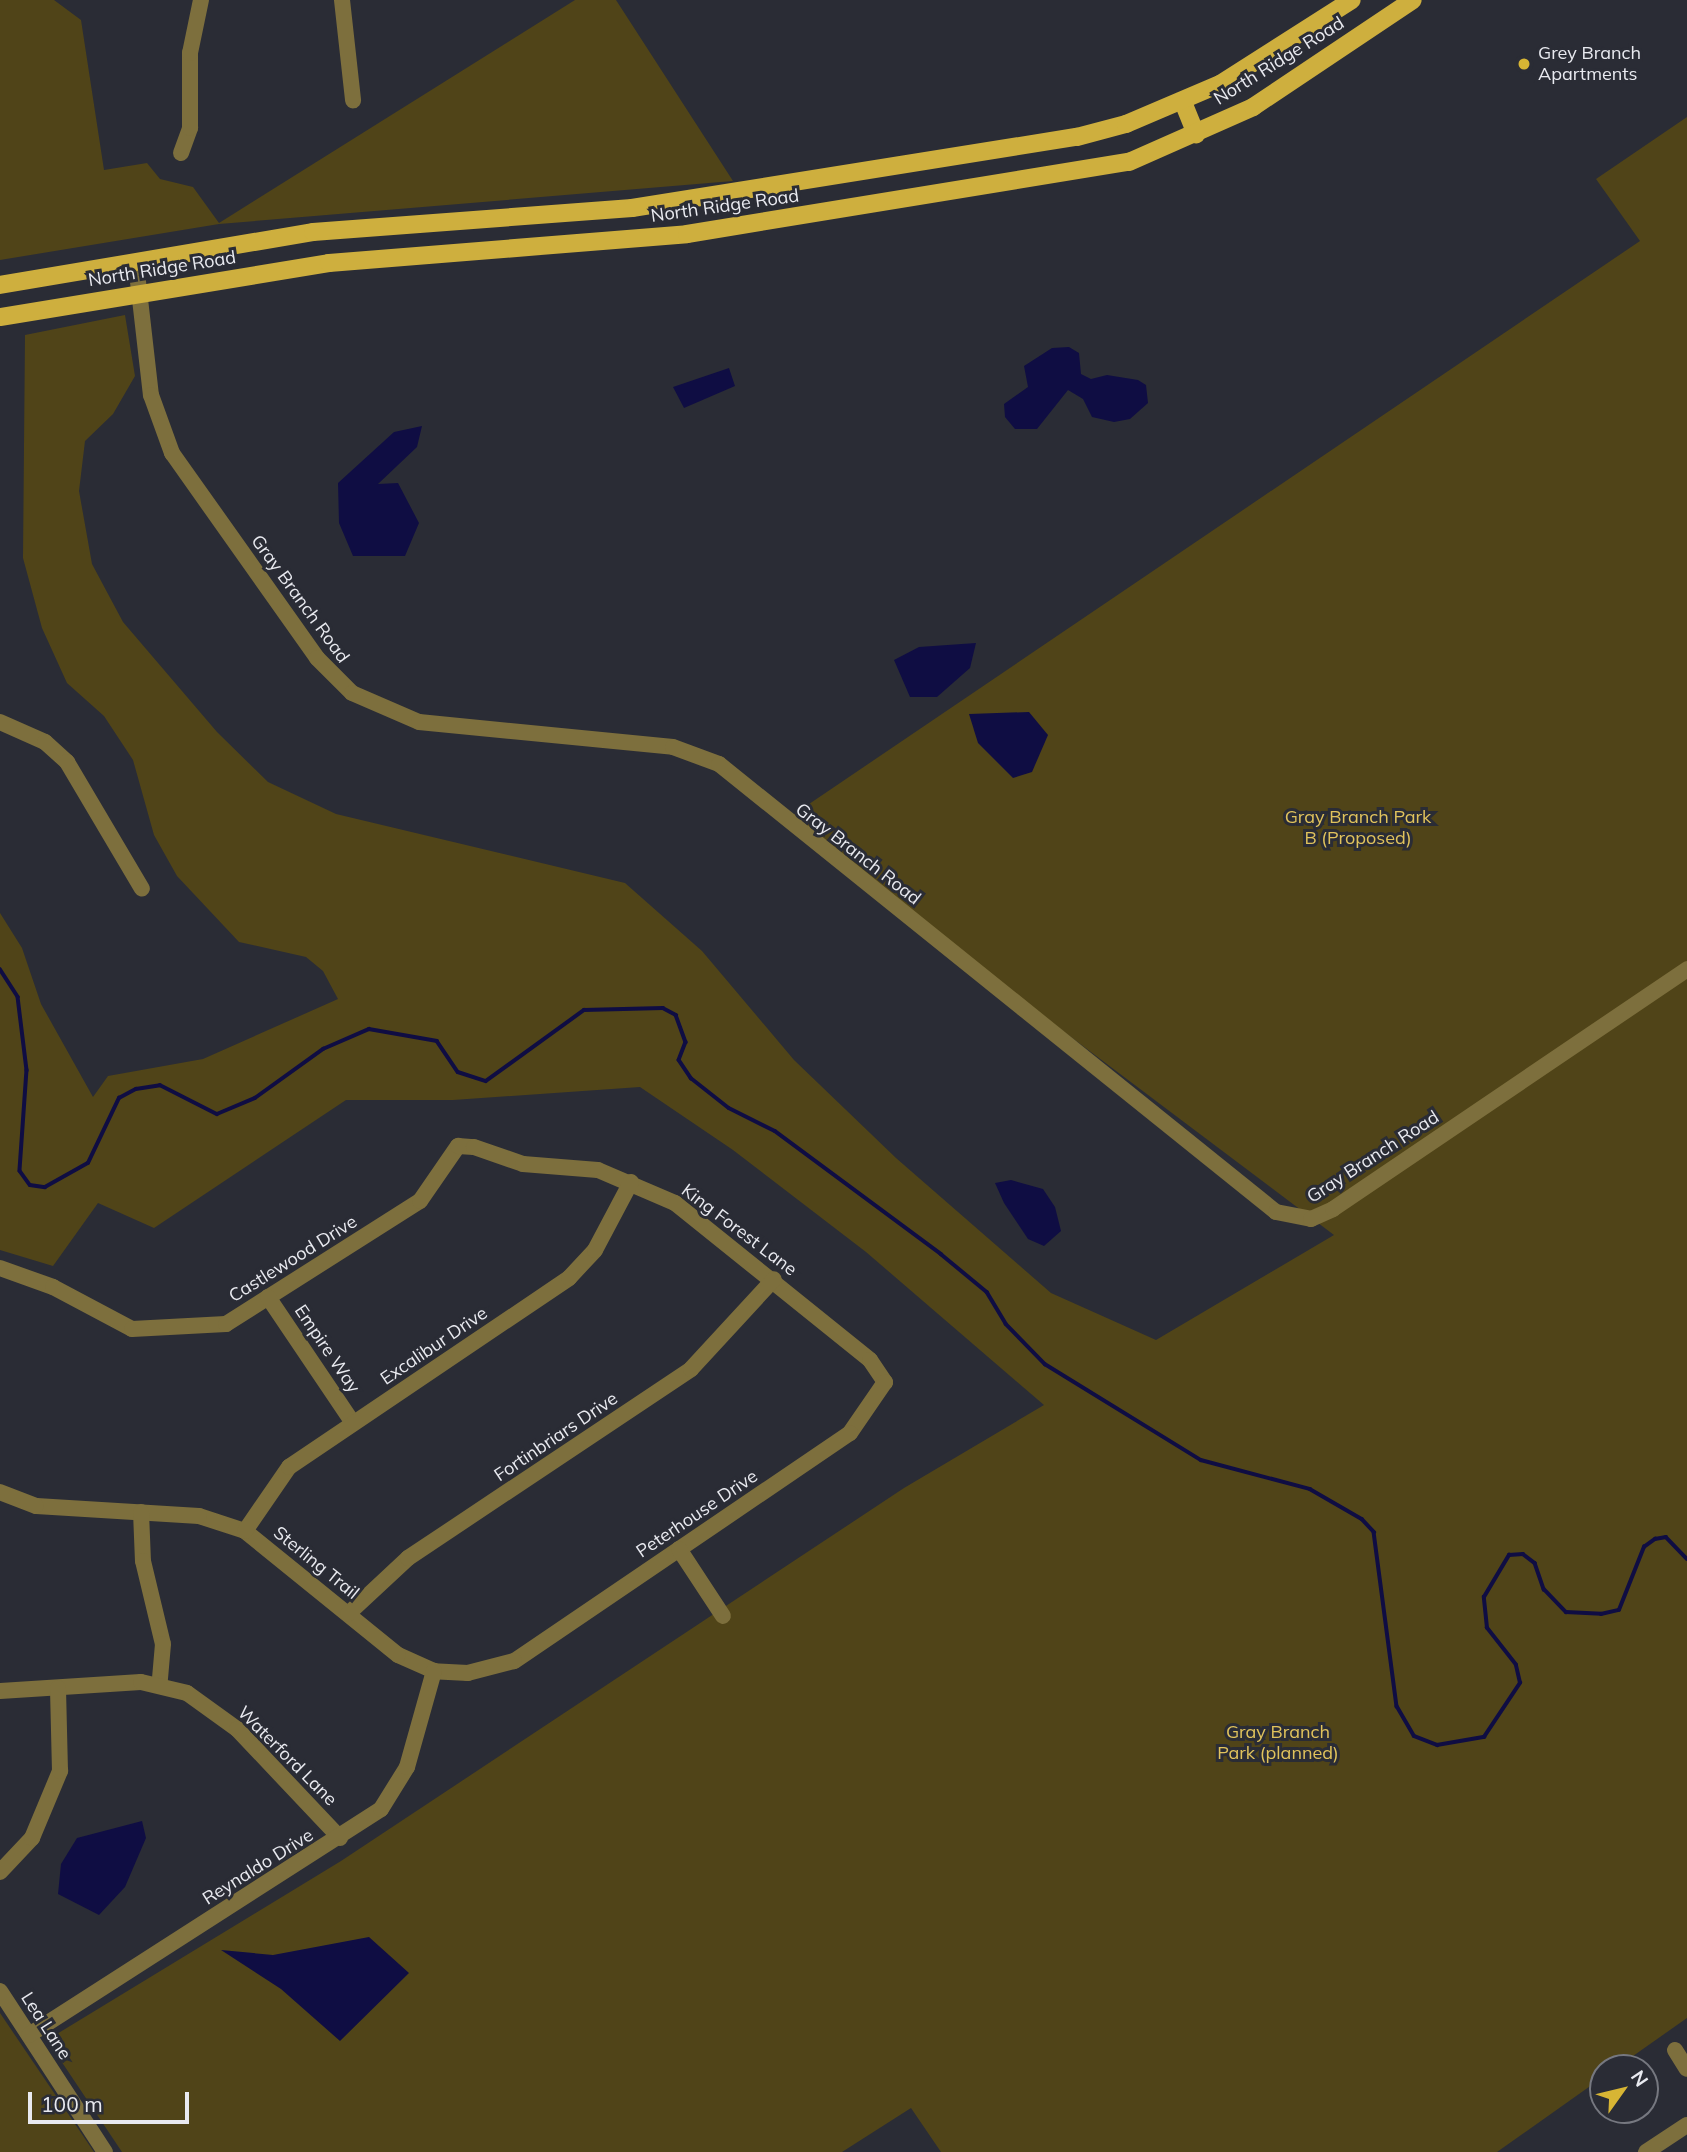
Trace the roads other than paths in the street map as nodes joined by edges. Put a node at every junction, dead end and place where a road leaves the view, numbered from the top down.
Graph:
1 (201, 0) edge
2 (342, 0) edge
3 (1352, 0) edge
4 (1413, 0) edge
5 (353, 100) dead end
6 (1183, 102) junction
7 (1196, 135) junction
8 (181, 153) dead end
9 (136, 264) junction
10 (0, 285) edge
11 (140, 295) junction
12 (0, 317) edge
13 (0, 722) edge
14 (142, 889) dead end
15 (1687, 969) edge
16 (458, 1146) joint
17 (631, 1182) junction
18 (0, 1268) edge
19 (775, 1279) junction
20 (268, 1297) junction
21 (885, 1382) joint
22 (353, 1423) junction
23 (0, 1492) edge
24 (141, 1512) junction
25 (245, 1531) junction
26 (679, 1549) junction
27 (348, 1614) junction
28 (723, 1616) dead end
29 (514, 1661) joint
30 (434, 1671) junction
31 (160, 1682) junction
32 (58, 1688) junction
33 (0, 1691) edge
34 (340, 1838) junction
35 (0, 1872) edge
36 (0, 1992) edge
37 (29, 2035) junction
38 (1675, 2050) dead end
39 (1687, 2069) edge
40 (1687, 2125) edge
41 (105, 2152) edge
42 (1646, 2152) edge

1 - 8 street
2 - 5 street
3 - 6 main road, North Ridge Road
4 - 7 main road, North Ridge Road
6 - 7 main road
6 - 9 main road, North Ridge Road
7 - 11 main road, North Ridge Road
9 - 10 main road, North Ridge Road
9 - 11 street, Gray Branch Road
11 - 12 main road, North Ridge Road
11 - 15 street, Gray Branch Road
13 - 14 street
16 - 17 street, King Forest Lane
16 - 20 street, Castlewood Drive
17 - 19 street, King Forest Lane
17 - 22 street, Excalibur Drive
18 - 20 street, Castlewood Drive
19 - 21 street, King Forest Lane
19 - 27 street, Fortinbriars Drive
20 - 22 street, Empire Way
21 - 26 street, Peterhouse Drive
22 - 25 street, Excalibur Drive
23 - 24 street, Sterling Trail
24 - 25 street, Sterling Trail
24 - 31 street
25 - 27 street, Sterling Trail
26 - 28 street
26 - 29 street, Peterhouse Drive
27 - 30 street, Sterling Trail
29 - 30 street, Sterling Trail
30 - 34 street, Reynaldo Drive
31 - 32 street, Waterford Lane
31 - 34 street, Waterford Lane
32 - 33 street, Waterford Lane
32 - 35 street
34 - 37 street, Reynaldo Drive
36 - 37 street, Lea Lane
37 - 41 street, Lea Lane
38 - 39 street
40 - 42 street

